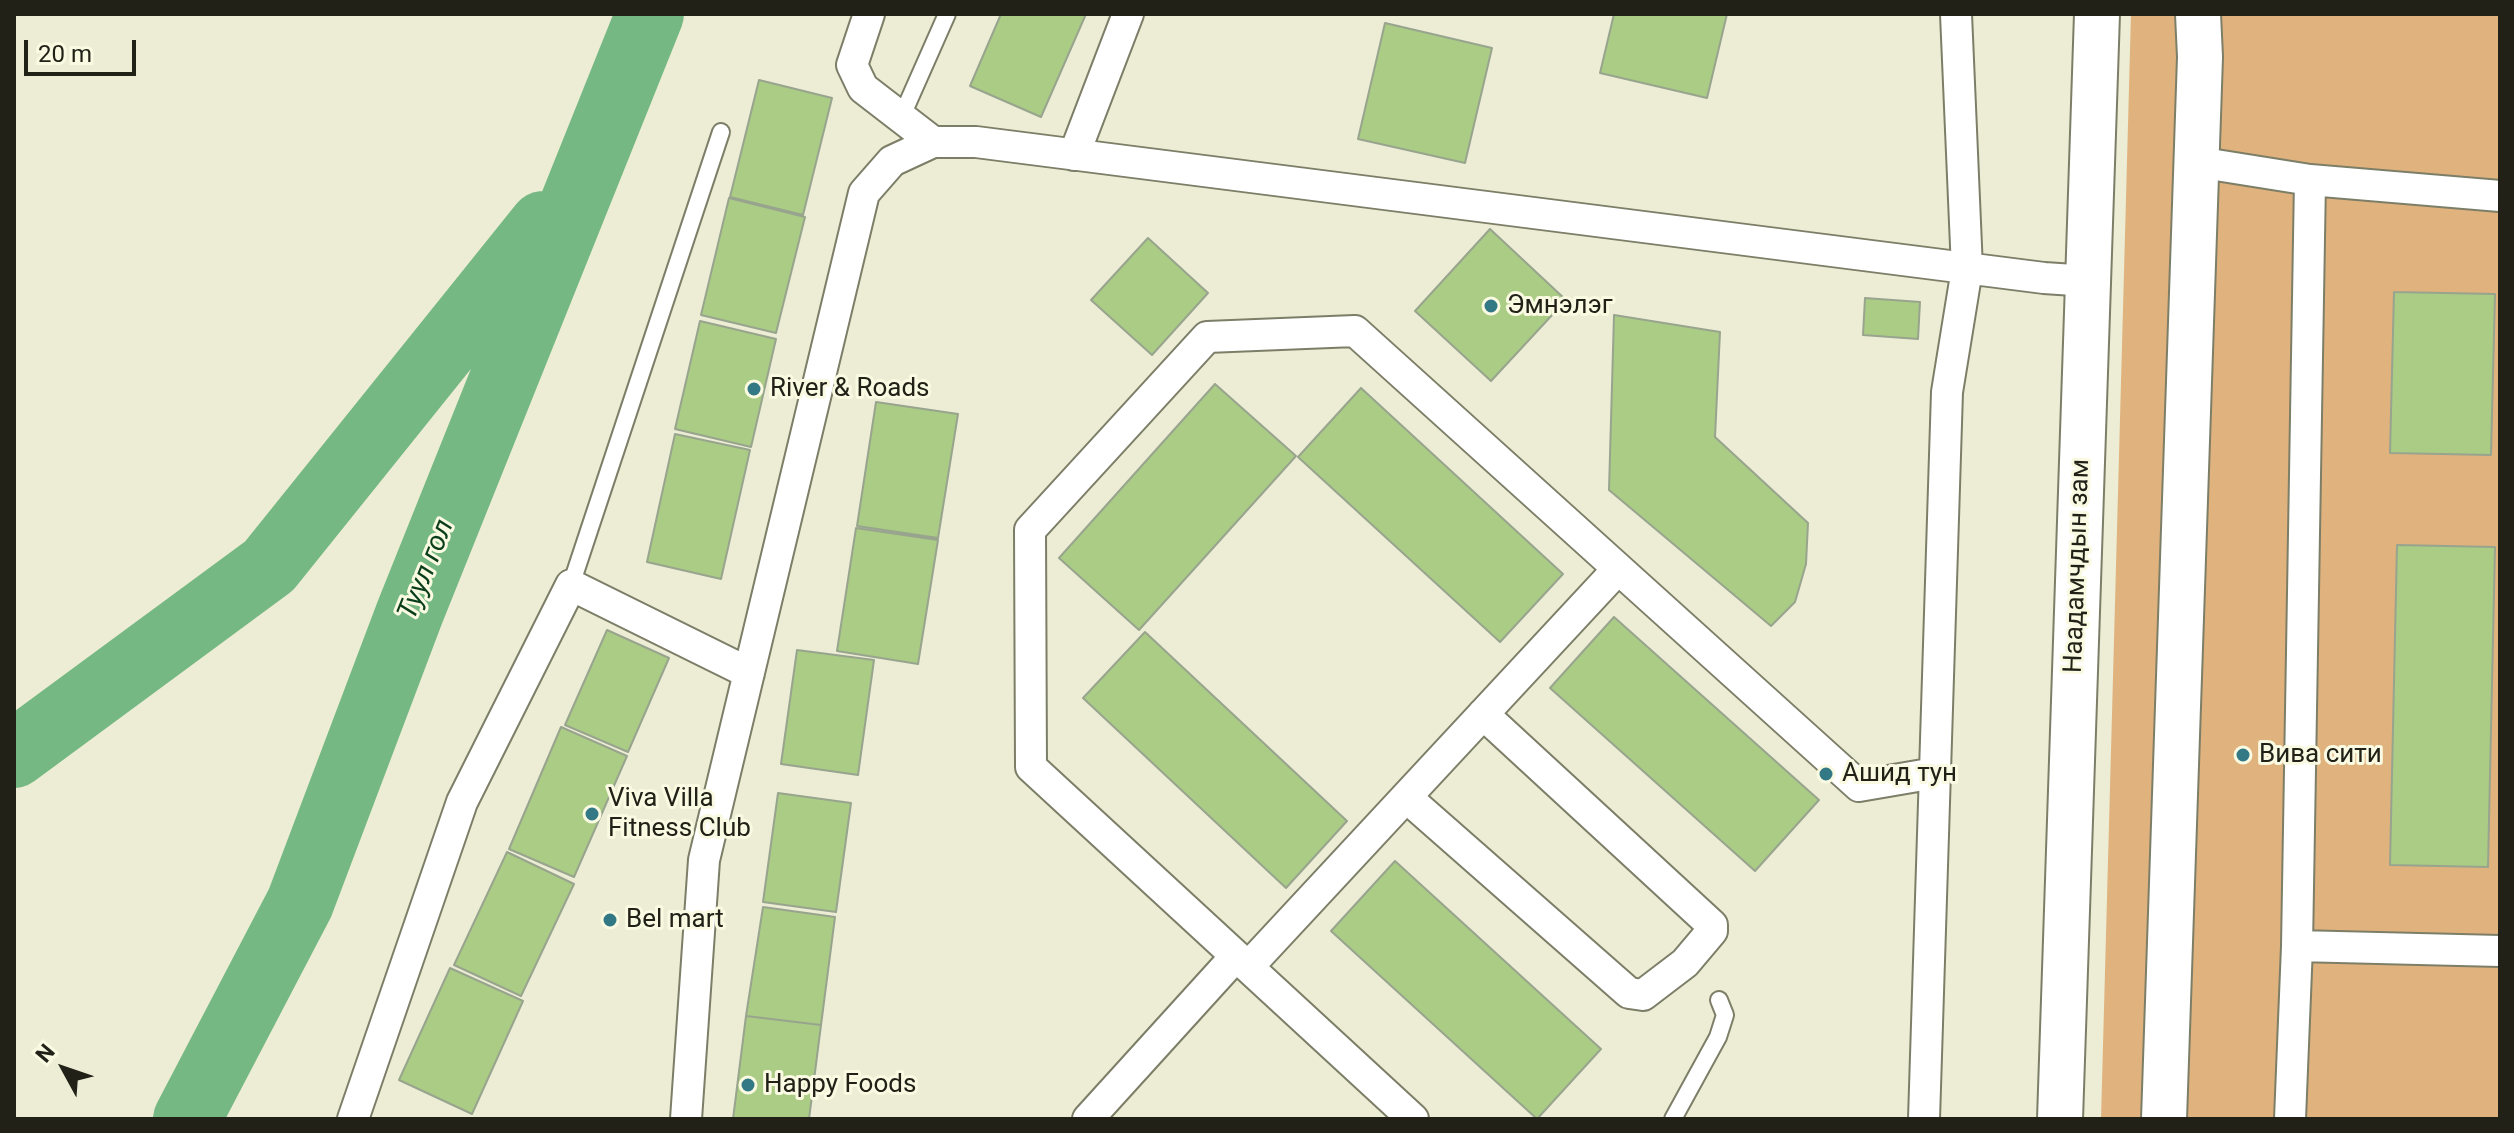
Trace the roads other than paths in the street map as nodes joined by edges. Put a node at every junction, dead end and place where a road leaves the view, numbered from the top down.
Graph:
1 (869, 14) edge
2 (947, 14) edge
3 (1128, 14) edge
4 (1956, 14) edge
5 (2097, 14) edge
6 (2198, 14) edge
7 (901, 118) junction
8 (721, 132) dead end
9 (933, 142) junction
10 (1074, 155) junction
11 (2197, 162) junction
12 (2310, 180) junction
13 (2500, 196) edge
14 (1967, 269) junction
15 (2089, 281) junction
16 (1618, 569) junction
17 (571, 585) junction
18 (749, 673) junction
19 (1483, 714) junction
20 (1935, 773) junction
21 (1406, 797) junction
22 (2297, 946) junction
23 (2500, 951) edge
24 (1242, 961) junction
25 (1719, 1000) dead end
26 (353, 1119) edge
27 (686, 1119) edge
28 (1088, 1119) edge
29 (1413, 1119) edge
30 (1673, 1119) edge
31 (1924, 1119) edge
32 (2060, 1119) edge
33 (2164, 1119) edge
34 (2290, 1119) edge

1 - 7 street
2 - 7 lane
3 - 10 street
4 - 14 street
5 - 15 highway, Наадамчдын зам
6 - 11 highway
7 - 9 street
8 - 17 lane
9 - 10 street
9 - 18 street
10 - 14 street
11 - 12 street
11 - 33 highway
12 - 13 street
12 - 22 street
14 - 15 street
14 - 20 street
15 - 32 highway, Наадамчдын зам
16 - 19 street
16 - 20 street
16 - 24 street
17 - 18 street
17 - 26 street
18 - 27 street
19 - 21 street
19 - 21 street
20 - 31 street
21 - 24 street
22 - 23 street
22 - 34 street
24 - 28 street
24 - 29 street
25 - 30 lane

